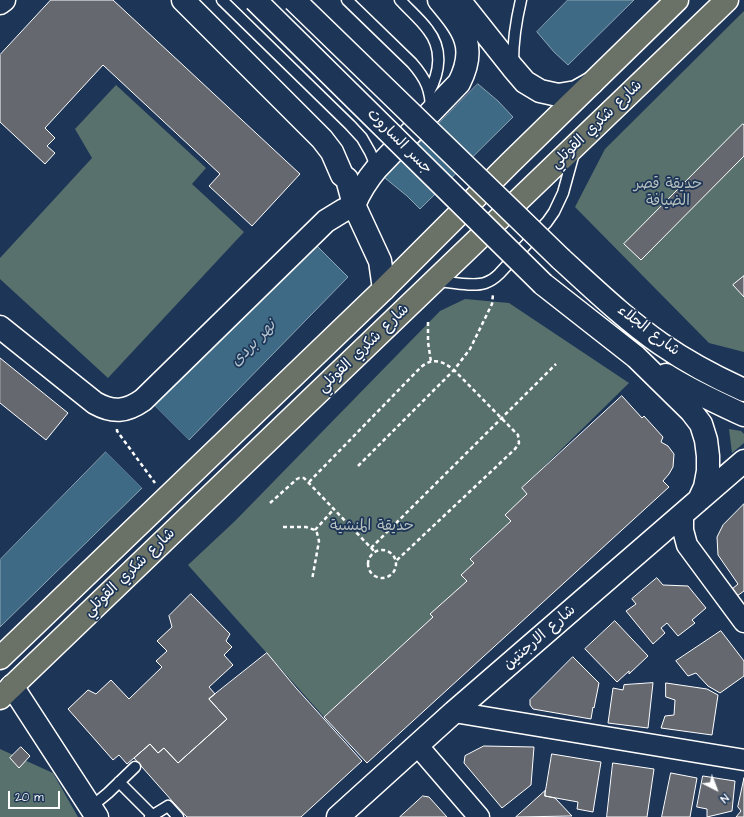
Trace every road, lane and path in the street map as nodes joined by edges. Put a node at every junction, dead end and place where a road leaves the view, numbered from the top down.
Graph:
1 (4, 0) edge
2 (183, 0) edge
3 (222, 0) edge
4 (255, 0) edge
5 (294, 0) edge
6 (347, 0) edge
7 (400, 0) edge
8 (439, 0) edge
9 (459, 0) edge
10 (521, 0) edge
11 (677, 0) edge
12 (727, 0) edge
13 (0, 3) edge
14 (513, 68) junction
15 (592, 83) junction
16 (430, 102) junction
17 (577, 144) junction
18 (377, 168) junction
19 (354, 205) junction
20 (561, 259) joint
21 (435, 280) junction
22 (493, 280) junction
23 (384, 289) junction
24 (428, 322) dead end
25 (0, 328) edge
26 (636, 356) junction
27 (431, 362) junction
28 (556, 364) dead end
29 (454, 370) junction
30 (744, 390) edge
31 (119, 410) junction
32 (744, 415) edge
33 (502, 418) junction
34 (744, 461) edge
35 (358, 466) dead end
36 (308, 482) junction
37 (270, 503) dead end
38 (161, 504) junction
39 (691, 508) junction
40 (334, 509) junction
41 (283, 528) dead end
42 (314, 530) junction
43 (371, 548) junction
44 (375, 552) junction
45 (396, 561) junction
46 (312, 580) dead end
47 (744, 622) edge
48 (0, 658) edge
49 (6, 692) edge
50 (454, 712) junction
51 (417, 745) junction
52 (744, 760) edge
53 (135, 767) dead end
54 (119, 782) junction
55 (94, 812) edge
56 (151, 816) edge
57 (178, 817) edge
58 (338, 817) edge
59 (479, 817) edge

1 - 13 main road
2 - 19 main road
3 - 18 lane
4 - 26 main road, جسر الساروت, bridge
5 - 20 main road, جسر الساروت, bridge
6 - 16 lane
7 - 16 lane
8 - 16 main road
9 - 14 main road
10 - 14 lane
11 - 15 highway, شارع شكري القوتلي
12 - 17 highway, شارع شكري القوتلي
14 - 15 main road
15 - 23 highway, شارع شكري القوتلي
16 - 18 main road
17 - 21 highway, شارع شكري القوتلي
17 - 22 lane
18 - 19 main road
19 - 23 main road
19 - 31 main road
20 - 30 main road, شارع الجلاء
21 - 22 lane
21 - 49 highway, شارع شكري القوتلي
22 - 29 path
23 - 38 highway, شارع شكري القوتلي
24 - 27 path
25 - 31 main road
26 - 32 main road, شارع الجلاء
26 - 39 main road
27 - 29 path
27 - 36 path
28 - 33 path
29 - 33 path
29 - 35 path
31 - 38 path
33 - 43 path
33 - 45 path
34 - 39 main road, شارع الارجنتين
36 - 37 path
36 - 40 path
38 - 48 highway, شارع شكري القوتلي
39 - 47 street
39 - 50 main road, شارع الارجنتين
40 - 42 path
40 - 43 path
41 - 42 path
42 - 46 path
43 - 44 path
44 - 45 path
44 - 45 path
49 - 55 main road
50 - 51 main road, شارع الارجنتين
50 - 52 street
51 - 58 main road, شارع الارجنتين
51 - 59 street
53 - 54 lane
54 - 55 lane
54 - 56 lane
56 - 57 lane

